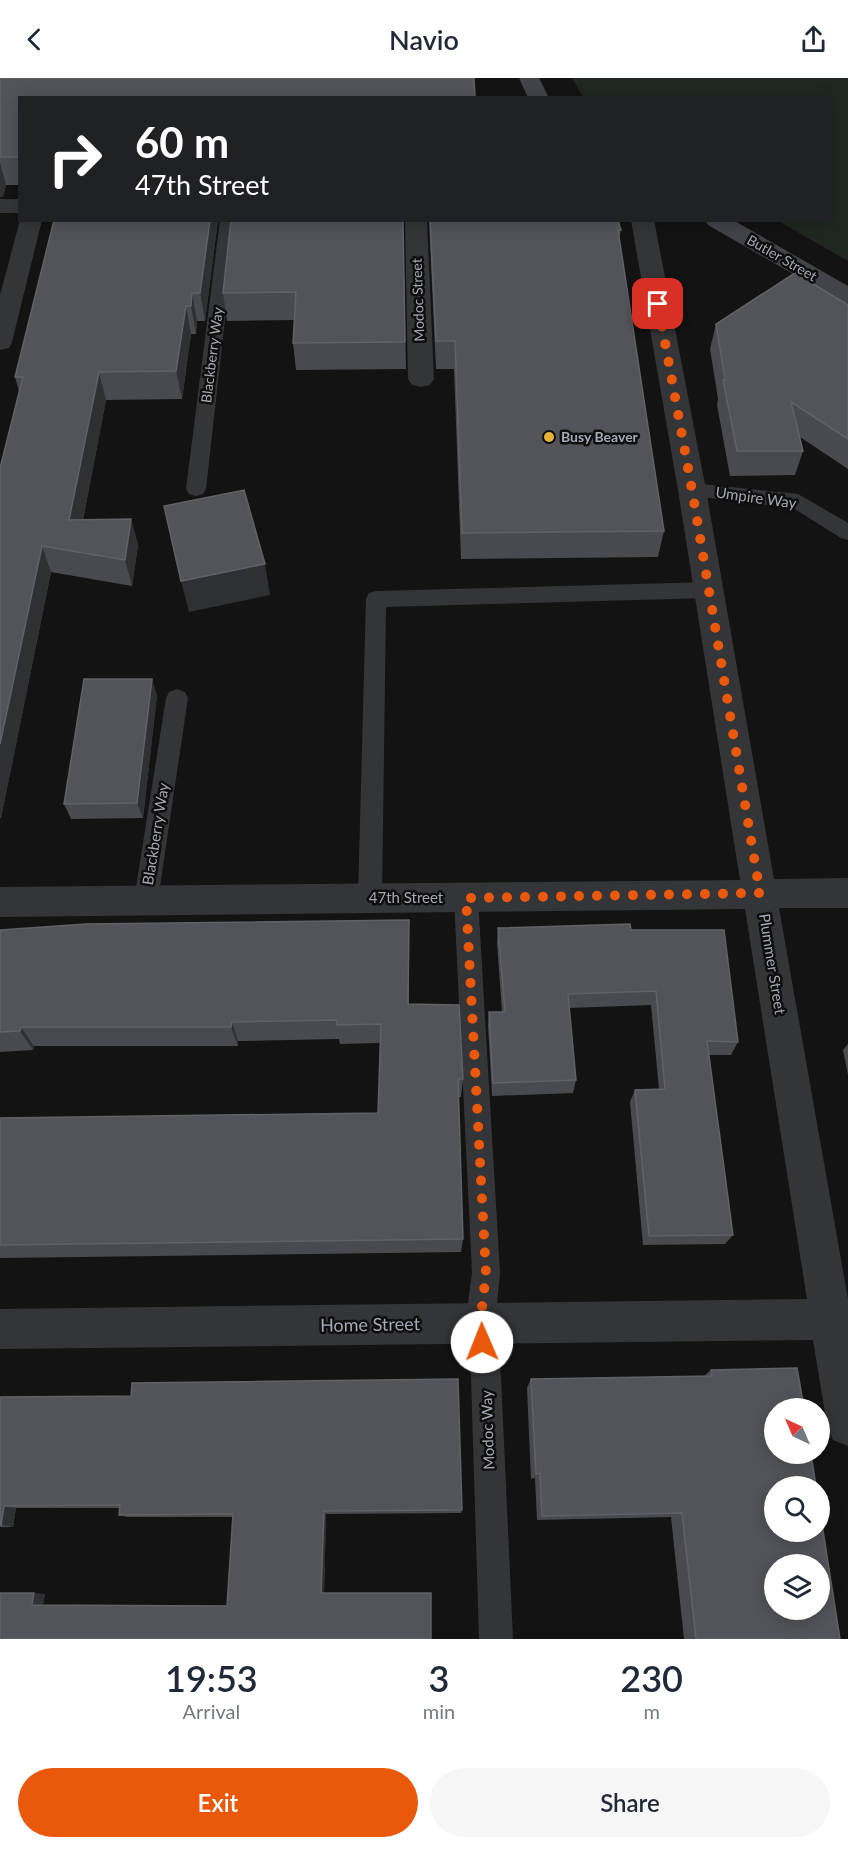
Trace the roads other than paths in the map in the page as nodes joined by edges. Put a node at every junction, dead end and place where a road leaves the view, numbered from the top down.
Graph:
1 (529, 78) edge
2 (538, 96) edge
3 (0, 206) edge
4 (18, 206) edge
5 (30, 222) edge
6 (228, 222) edge
7 (416, 222) edge
8 (642, 222) edge
9 (719, 222) edge
10 (848, 296) edge
11 (0, 342) edge
12 (421, 379) dead end
13 (196, 489) dead end
14 (692, 490) junction
15 (848, 533) edge
16 (709, 590) junction
17 (177, 698) dead end
18 (848, 892) edge
19 (760, 893) junction
20 (370, 898) junction
21 (466, 898) junction
22 (146, 900) junction
23 (0, 902) edge
24 (839, 1319) edge
25 (480, 1324) junction
26 (0, 1329) edge
27 (848, 1425) edge
28 (496, 1639) edge

1 - 2 main road
3 - 4 street
5 - 11 street
6 - 13 lane, Blackberry Way
7 - 12 street, Modoc Street
8 - 14 street, Plummer Street
9 - 10 main road, Butler Street
14 - 15 lane, Umpire Way
14 - 16 street, Plummer Street
16 - 19 street, Plummer Street
16 - 20 lane
17 - 22 lane, Blackberry Way
18 - 19 street, 47th Street
19 - 21 street, 47th Street
19 - 24 street, Plummer Street
20 - 21 street, 47th Street
20 - 22 street, 47th Street
21 - 25 lane, Modoc Way
22 - 23 street, 47th Street
24 - 25 street, Home Street
24 - 27 street, Plummer Street
25 - 26 street, Home Street
25 - 28 lane, Modoc Way

